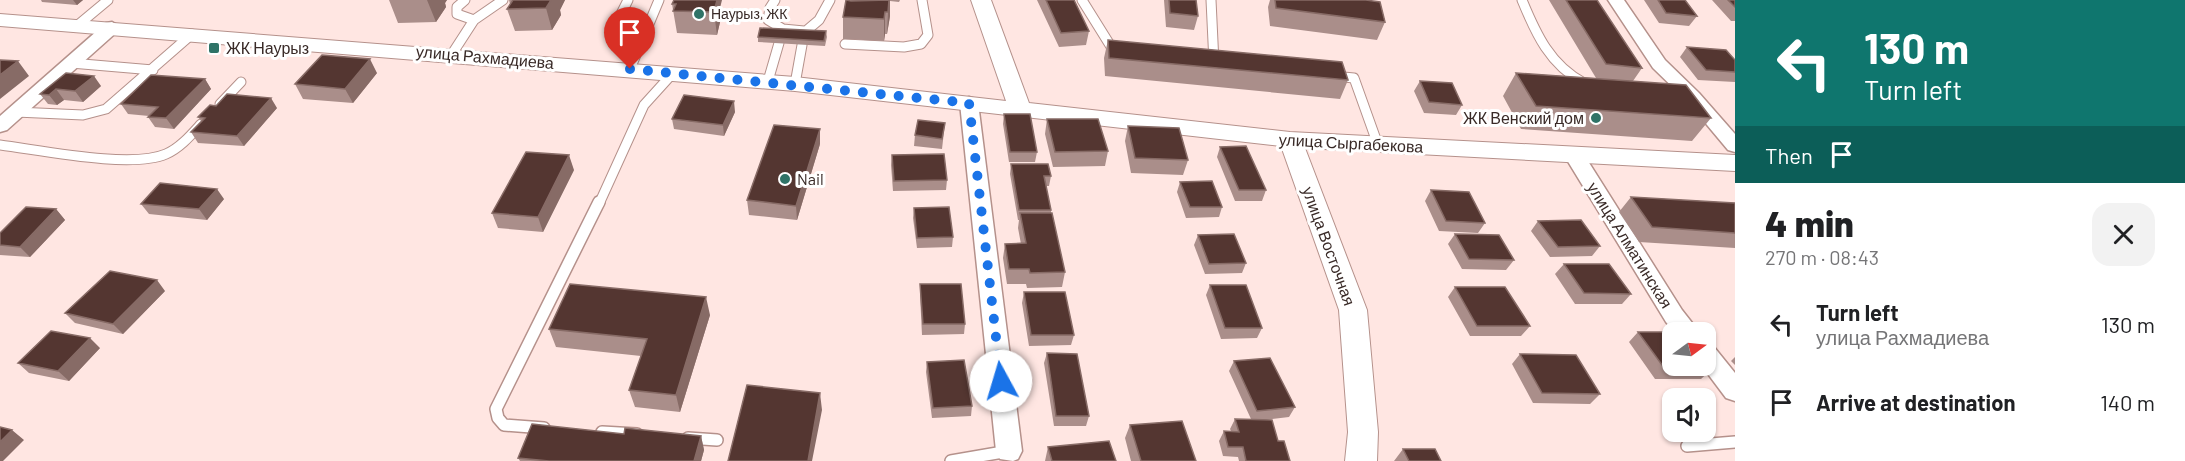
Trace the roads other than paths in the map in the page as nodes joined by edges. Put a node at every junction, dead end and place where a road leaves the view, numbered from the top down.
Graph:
1 (108, 0) edge
2 (465, 0) edge
3 (503, 0) edge
4 (628, 0) edge
5 (659, 0) edge
6 (775, 0) edge
7 (830, 0) edge
8 (922, 0) edge
9 (981, 0) edge
10 (1082, 0) edge
11 (1211, 0) edge
12 (1522, 0) edge
13 (1616, 0) edge
14 (0, 20) edge
15 (474, 20) junction
16 (78, 25) junction
17 (112, 27) junction
18 (192, 34) junction
19 (781, 35) junction
20 (643, 37) junction
21 (804, 37) junction
22 (845, 44) dead end
23 (452, 54) junction
24 (1126, 55) edge
25 (71, 63) junction
26 (1203, 63) edge
27 (1214, 64) junction
28 (1226, 65) edge
29 (153, 69) junction
30 (630, 69) junction
31 (673, 73) junction
32 (1319, 74) edge
33 (768, 81) junction
34 (241, 82) dead end
35 (795, 84) junction
36 (1590, 86) edge
37 (1672, 96) edge
38 (1693, 97) junction
39 (969, 103) junction
40 (1020, 109) junction
41 (16, 112) junction
42 (0, 126) edge
43 (1290, 140) junction
44 (0, 145) edge
45 (1378, 145) junction
46 (1735, 146) edge
47 (1574, 155) junction
48 (1735, 163) edge
49 (1679, 322) edge
50 (1716, 367) edge
51 (1735, 391) edge
52 (551, 428) edge
53 (586, 431) edge
54 (646, 435) edge
55 (681, 438) edge
56 (717, 440) dead end
57 (1735, 442) edge
58 (1688, 446) dead end
59 (1009, 451) joint
60 (951, 461) edge
61 (1360, 461) edge

1 - 16 lane
2 - 15 lane
3 - 15 lane
4 - 20 lane
5 - 20 lane
6 - 19 lane
7 - 21 lane
8 - 22 lane
9 - 40 street
10 - 24 lane
11 - 27 lane
12 - 36 lane
13 - 38 street
14 - 16 street, улица Рахмадиева
15 - 23 lane
16 - 17 street, улица Рахмадиева
17 - 18 street, улица Рахмадиева
17 - 25 street
18 - 23 street, улица Рахмадиева
18 - 29 lane
19 - 21 lane
19 - 33 lane
20 - 30 lane
21 - 35 lane
23 - 30 street, улица Рахмадиева
25 - 29 lane
25 - 41 street
26 - 27 lane
27 - 28 lane
29 - 41 lane
30 - 31 street, улица Рахмадиева
31 - 33 street, улица Рахмадиева
31 - 52 lane
32 - 45 lane
33 - 35 street, улица Рахмадиева
34 - 44 lane
35 - 39 street, улица Рахмадиева
37 - 38 lane
38 - 46 street
39 - 40 street, улица Сыргабекова
39 - 59 street
40 - 43 street, улица Сыргабекова
41 - 42 street
43 - 45 street, улица Сыргабекова
43 - 61 street, улица Восточная
45 - 47 street, улица Сыргабекова
47 - 48 street, улица Сыргабекова
47 - 49 street, улица Алматинская
50 - 51 street
53 - 54 lane
55 - 56 lane
57 - 58 lane
59 - 60 lane

